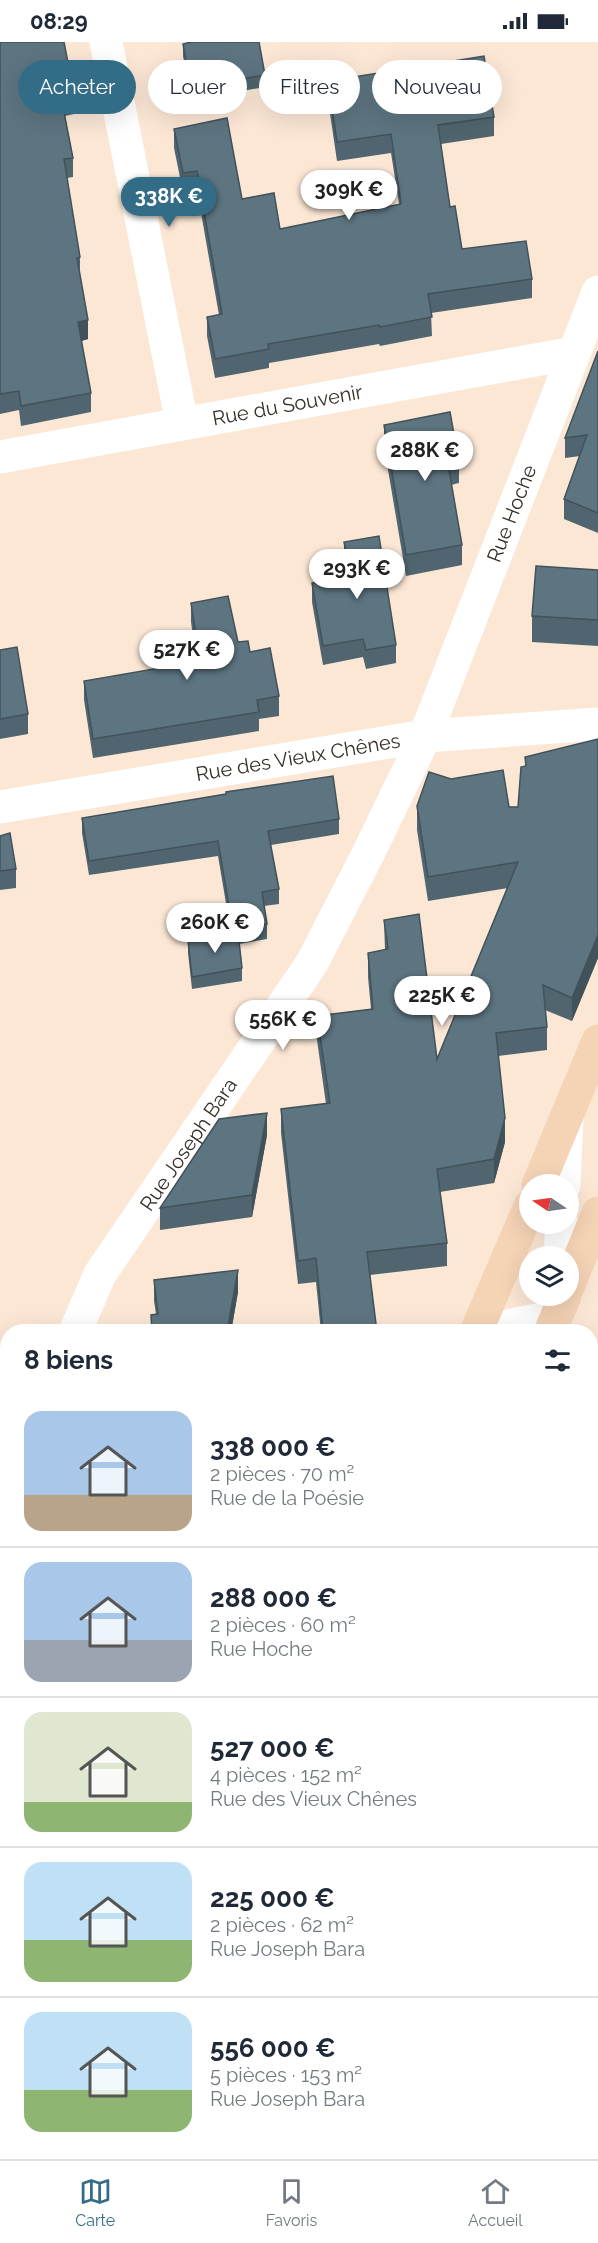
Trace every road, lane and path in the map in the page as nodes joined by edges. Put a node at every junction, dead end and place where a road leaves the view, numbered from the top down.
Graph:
1 (106, 42) edge
2 (598, 292) edge
3 (574, 353) junction
4 (182, 423) junction
5 (0, 457) edge
6 (598, 724) edge
7 (425, 736) junction
8 (0, 807) edge
9 (598, 1041) edge
10 (567, 1117) junction
11 (543, 1174) edge
12 (564, 1174) edge
13 (598, 1213) edge
14 (519, 1232) edge
15 (560, 1310) edge
16 (78, 1324) edge
17 (480, 1324) edge
18 (507, 1324) edge

1 - 4 street
2 - 3 street, Rue Hoche
3 - 4 street, Rue du Souvenir
3 - 7 street, Rue Hoche
4 - 5 street, Rue du Souvenir
6 - 7 street, Rue des Vieux Chênes
7 - 8 street, Rue des Vieux Chênes
7 - 16 street, Rue Joseph Bara
9 - 10 main road
10 - 11 main road
10 - 12 street
13 - 15 main road
14 - 17 main road
15 - 18 street

